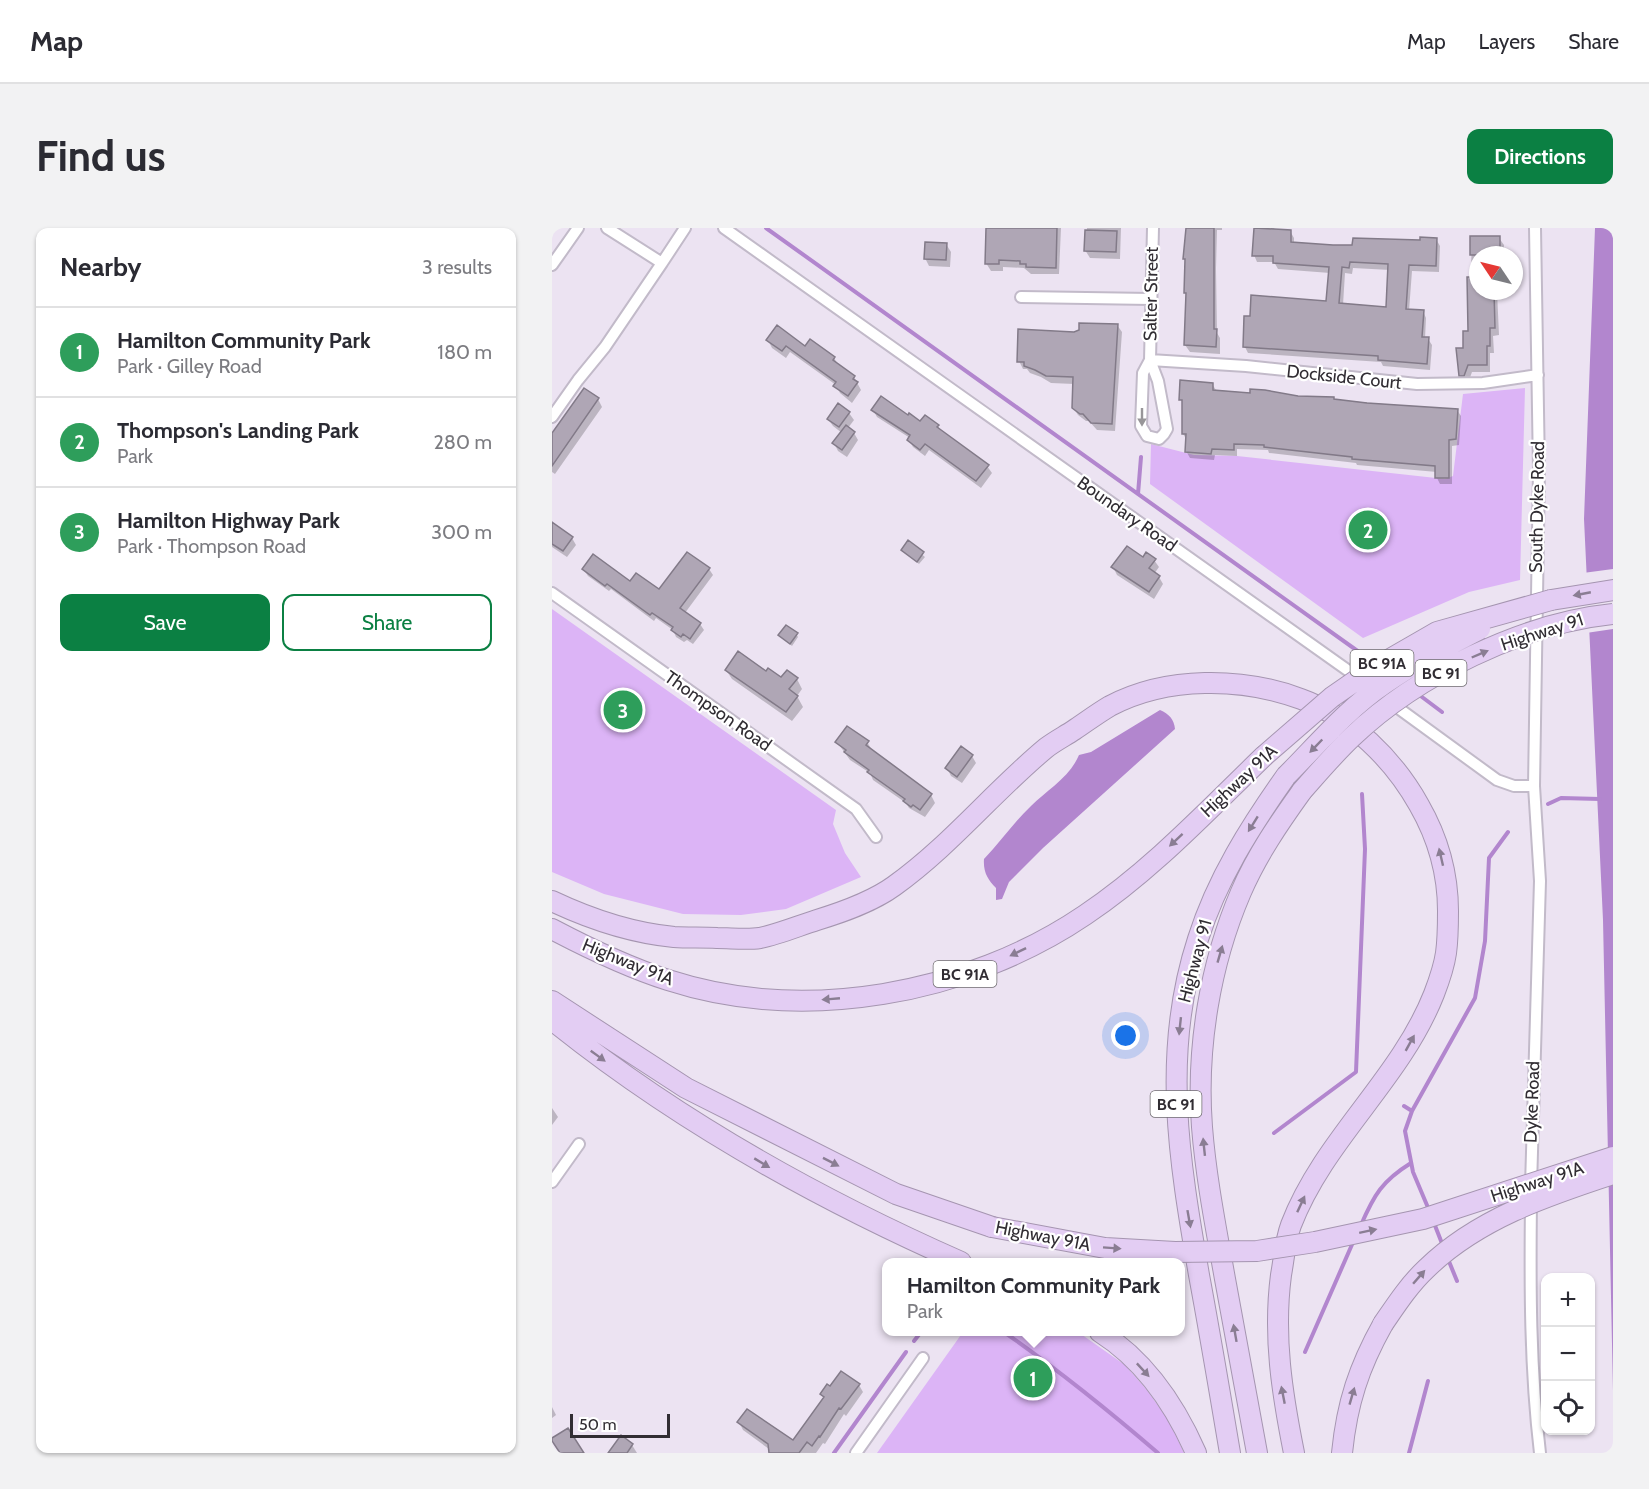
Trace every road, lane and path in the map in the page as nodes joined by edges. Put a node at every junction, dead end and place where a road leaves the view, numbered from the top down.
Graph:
1 (578, 228) edge
2 (607, 228) edge
3 (685, 228) edge
4 (724, 228) edge
5 (1153, 228) edge
6 (1535, 228) edge
7 (662, 263) junction
8 (552, 265) edge
9 (1021, 297) dead end
10 (1151, 299) junction
11 (1150, 360) junction
12 (1539, 375) junction
13 (552, 417) edge
14 (1613, 590) edge
15 (552, 593) edge
16 (1520, 609) junction
17 (1613, 615) edge
18 (1534, 786) junction
19 (876, 837) dead end
20 (552, 901) edge
21 (552, 929) edge
22 (552, 1001) edge
23 (552, 1020) edge
24 (579, 1144) dead end
25 (1613, 1157) edge
26 (1613, 1174) edge
27 (552, 1182) edge
28 (950, 1258) edge
29 (1105, 1336) edge
30 (922, 1358) dead end
31 (856, 1453) edge
32 (1196, 1453) edge
33 (1230, 1453) edge
34 (1257, 1453) edge
35 (1294, 1453) edge
36 (1342, 1453) edge
37 (1540, 1453) edge

1 - 8 street
2 - 7 street
3 - 7 street
4 - 18 street, Boundary Road
5 - 10 street, Salter Street
6 - 12 street, South Dyke Road
7 - 13 street
9 - 10 street
10 - 11 street, Salter Street
11 -> 11 street, Salter Street
11 - 12 street, Dockside Court
12 - 18 street, South Dyke Road
14 -> 16 highway, Highway 91 / BC 91, bridge
15 - 19 street, Thompson Road
16 -> 21 highway, Highway 91A / BC 91A, bridge
16 -> 33 highway, Highway 91 / BC 91, bridge
34 -> 17 highway, Highway 91 / BC 91, bridge
18 - 37 street, Dyke Road
35 -> 20 highway
22 -> 25 highway, Highway 91A, bridge
23 -> 28 highway
24 - 27 street
36 -> 26 highway, bridge
29 -> 32 highway
30 - 31 street

